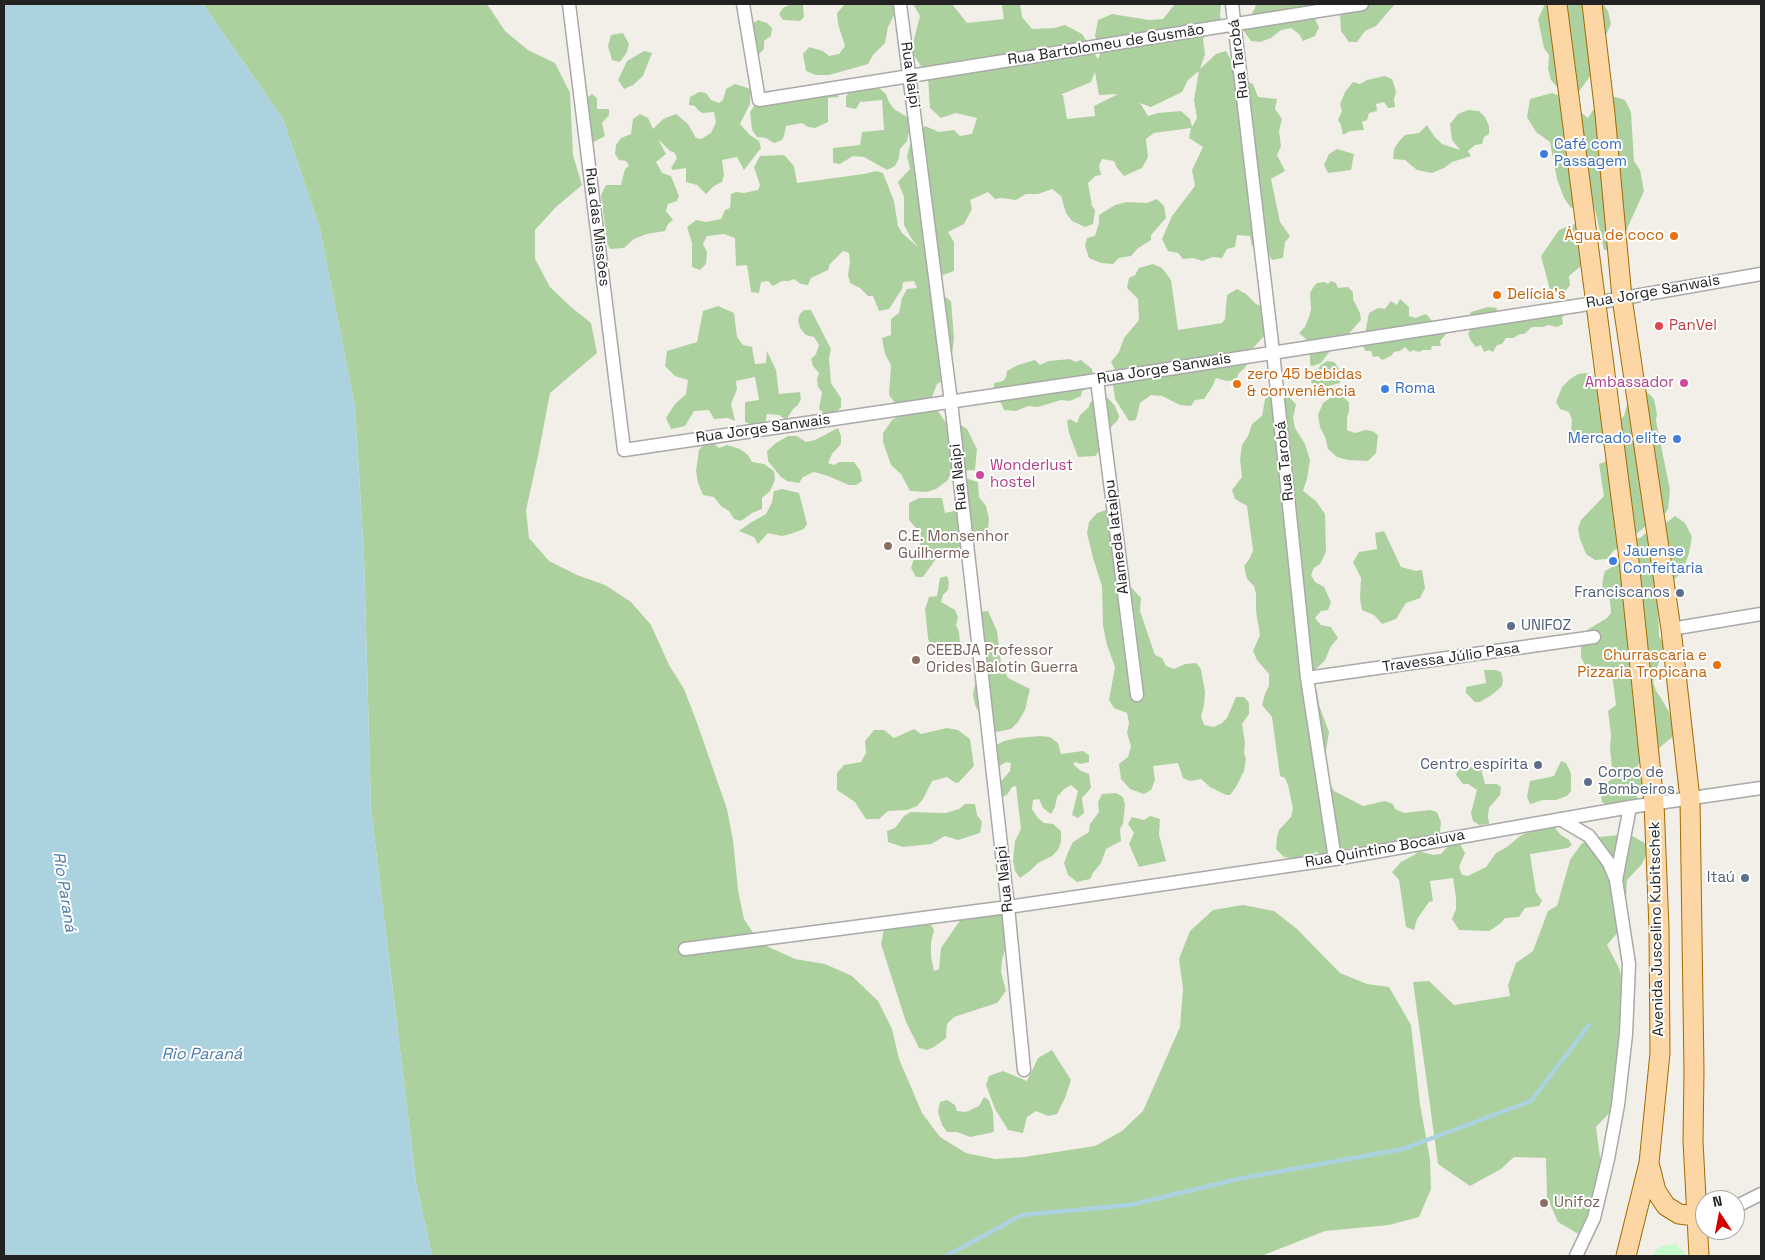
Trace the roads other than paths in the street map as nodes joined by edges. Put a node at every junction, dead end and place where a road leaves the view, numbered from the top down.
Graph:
1 (569, 4) edge
2 (743, 4) edge
3 (900, 4) edge
4 (1232, 4) edge
5 (1362, 4) edge
6 (1557, 4) edge
7 (1592, 4) edge
8 (1234, 24) junction
9 (910, 76) junction
10 (1761, 274) edge
11 (1622, 298) junction
12 (1594, 303) junction
13 (1273, 352) junction
14 (1097, 380) junction
15 (951, 402) junction
16 (624, 450) joint
17 (1761, 614) edge
18 (1671, 629) junction
19 (1594, 637) dead end
20 (1307, 678) junction
21 (1137, 695) dead end
22 (1761, 788) edge
23 (1690, 799) junction
24 (1654, 803) junction
25 (1630, 807) junction
26 (1560, 819) junction
27 (1335, 859) junction
28 (1616, 880) junction
29 (1008, 907) junction
30 (685, 949) dead end
31 (1024, 1070) dead end
32 (1649, 1163) junction
33 (1698, 1190) edge
34 (1761, 1194) edge
35 (1745, 1201) edge
36 (1695, 1215) edge
37 (1699, 1240) edge
38 (1576, 1256) edge
39 (1626, 1256) edge
40 (1699, 1256) edge

1 - 16 street, Rua das Missões
2 - 9 street, Rua Bartolomeu de Gusmão
3 - 9 street, Rua Naipi
4 - 8 street, Rua Tarobá
5 - 8 street, Rua Bartolomeu de Gusmão
6 - 12 main road, Avenida Juscelino Kubitschek
7 - 11 main road
8 - 9 street, Rua Bartolomeu de Gusmão
8 - 13 street, Rua Tarobá
9 - 15 street, Rua Naipi
10 - 11 street, Rua Jorge Sanwais
11 - 12 street, Rua Jorge Sanwais
11 - 18 main road
12 - 13 street, Rua Jorge Sanwais
12 - 24 main road, Avenida Juscelino Kubitschek
13 - 14 street, Rua Jorge Sanwais
13 - 20 street, Rua Tarobá
14 - 15 street, Rua Jorge Sanwais
14 - 21 street, Alameda Iataipu
15 - 16 street, Rua Jorge Sanwais
15 - 29 street, Rua Naipi
17 - 18 street
18 - 23 main road
19 - 20 street, Travessa Júlio Pasa
20 - 27 street, Rua Tarobá
22 - 23 street, Rua Quintino Bocaiuva
23 - 24 street, Rua Quintino Bocaiuva
23 - 33 main road
24 - 25 street, Rua Quintino Bocaiuva
24 - 32 main road, Avenida Juscelino Kubitschek
25 - 26 street, Rua Quintino Bocaiuva
25 - 28 street
26 - 27 street, Rua Quintino Bocaiuva
26 - 28 street
27 - 29 street, Rua Quintino Bocaiuva
28 - 38 street
29 - 30 street, Rua Quintino Bocaiuva
29 - 31 street, Rua Naipi
32 - 36 main road
32 - 39 main road, Avenida Juscelino Kubitschek
34 - 35 street
37 - 40 main road

